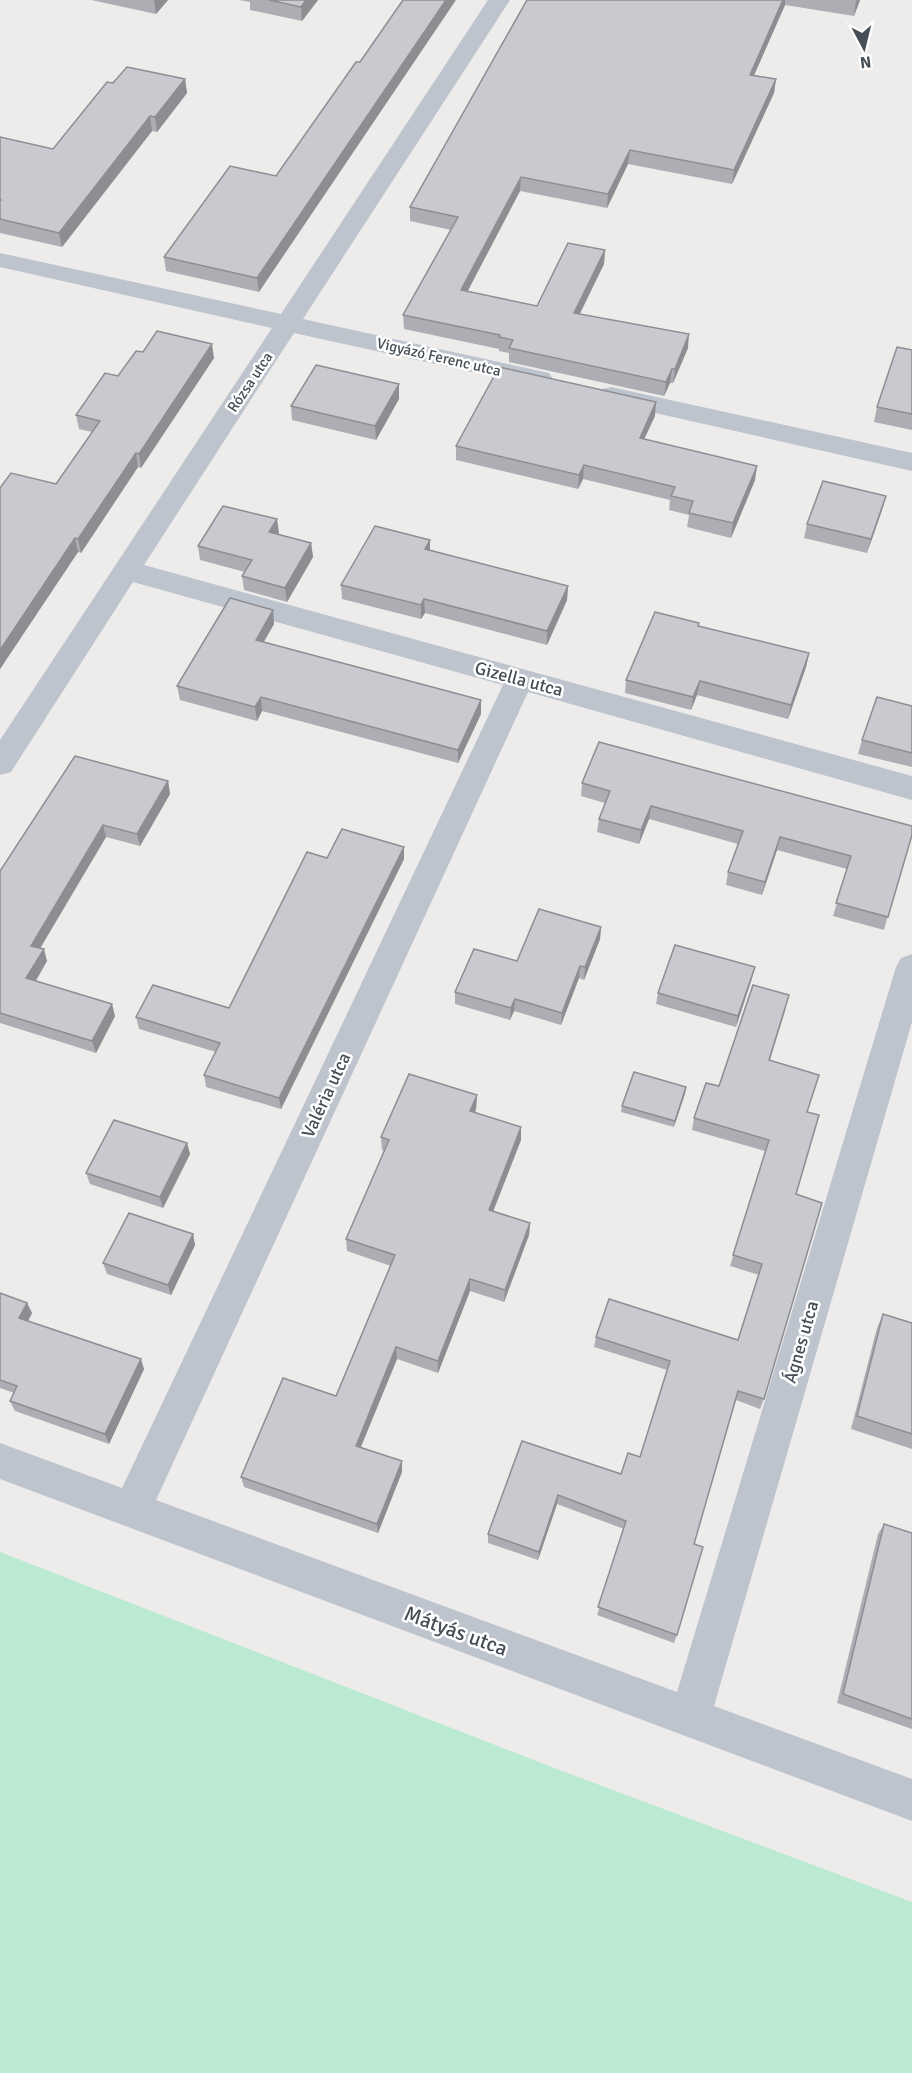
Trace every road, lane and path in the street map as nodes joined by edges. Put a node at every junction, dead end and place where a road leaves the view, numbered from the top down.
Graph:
1 (496, 0) edge
2 (0, 260) edge
3 (289, 323) junction
4 (912, 462) edge
5 (125, 570) junction
6 (520, 679) junction
7 (0, 764) edge
8 (912, 788) edge
9 (912, 967) edge
10 (0, 1461) edge
11 (131, 1510) junction
12 (690, 1718) junction
13 (912, 1800) edge

1 - 3 street, Rózsa utca
2 - 3 street, Vigyázó Ferenc utca
3 - 4 street, Vigyázó Ferenc utca
3 - 5 street, Rózsa utca
5 - 6 street, Gizella utca
5 - 7 street, Rózsa utca
6 - 8 street, Gizella utca
6 - 11 street, Valéria utca
9 - 12 street, Ágnes utca
10 - 11 street, Mátyás utca
11 - 12 street, Mátyás utca
12 - 13 street, Mátyás utca

